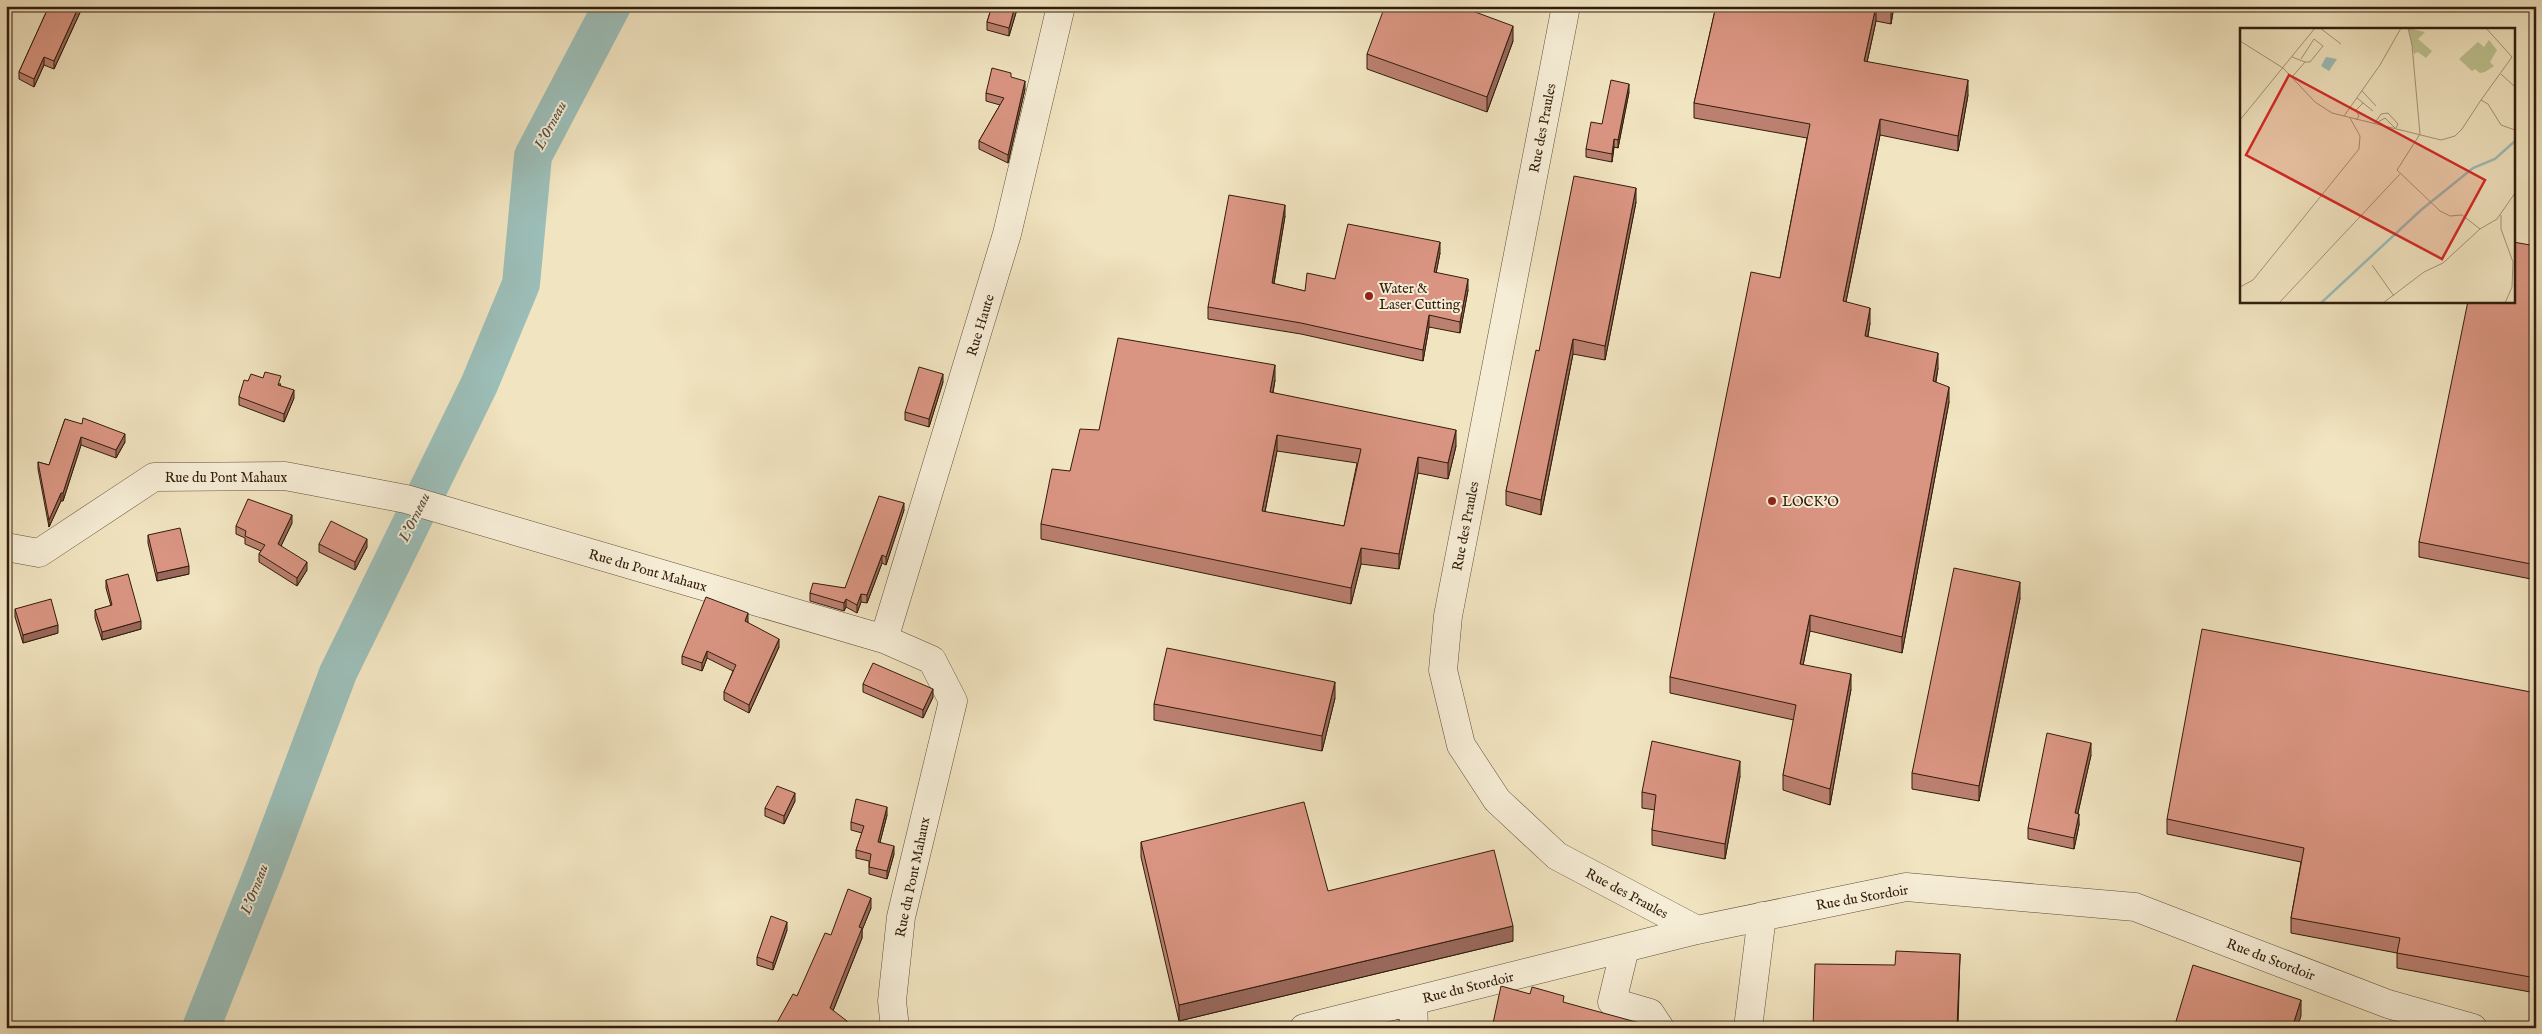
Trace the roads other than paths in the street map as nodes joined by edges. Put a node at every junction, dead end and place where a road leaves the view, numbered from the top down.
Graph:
1 (1061, 6) edge
2 (1566, 6) edge
3 (6, 547) edge
4 (884, 639) junction
5 (1762, 916) junction
6 (1697, 930) junction
7 (1625, 948) junction
8 (1413, 1001) junction
9 (896, 1028) edge
10 (1304, 1028) edge
11 (1414, 1028) edge
12 (1660, 1028) edge
13 (1748, 1028) edge
14 (2473, 1028) edge

1 - 4 street, Rue Haute
2 - 6 street, Rue des Praules
3 - 4 street, Rue du Pont Mahaux
4 - 9 street, Rue du Pont Mahaux
5 - 6 street, Rue du Stordoir
5 - 13 street
5 - 14 street, Rue du Stordoir
6 - 7 street, Rue du Stordoir
7 - 8 street, Rue du Stordoir
7 - 12 street
8 - 10 street, Rue du Stordoir
8 - 11 street

